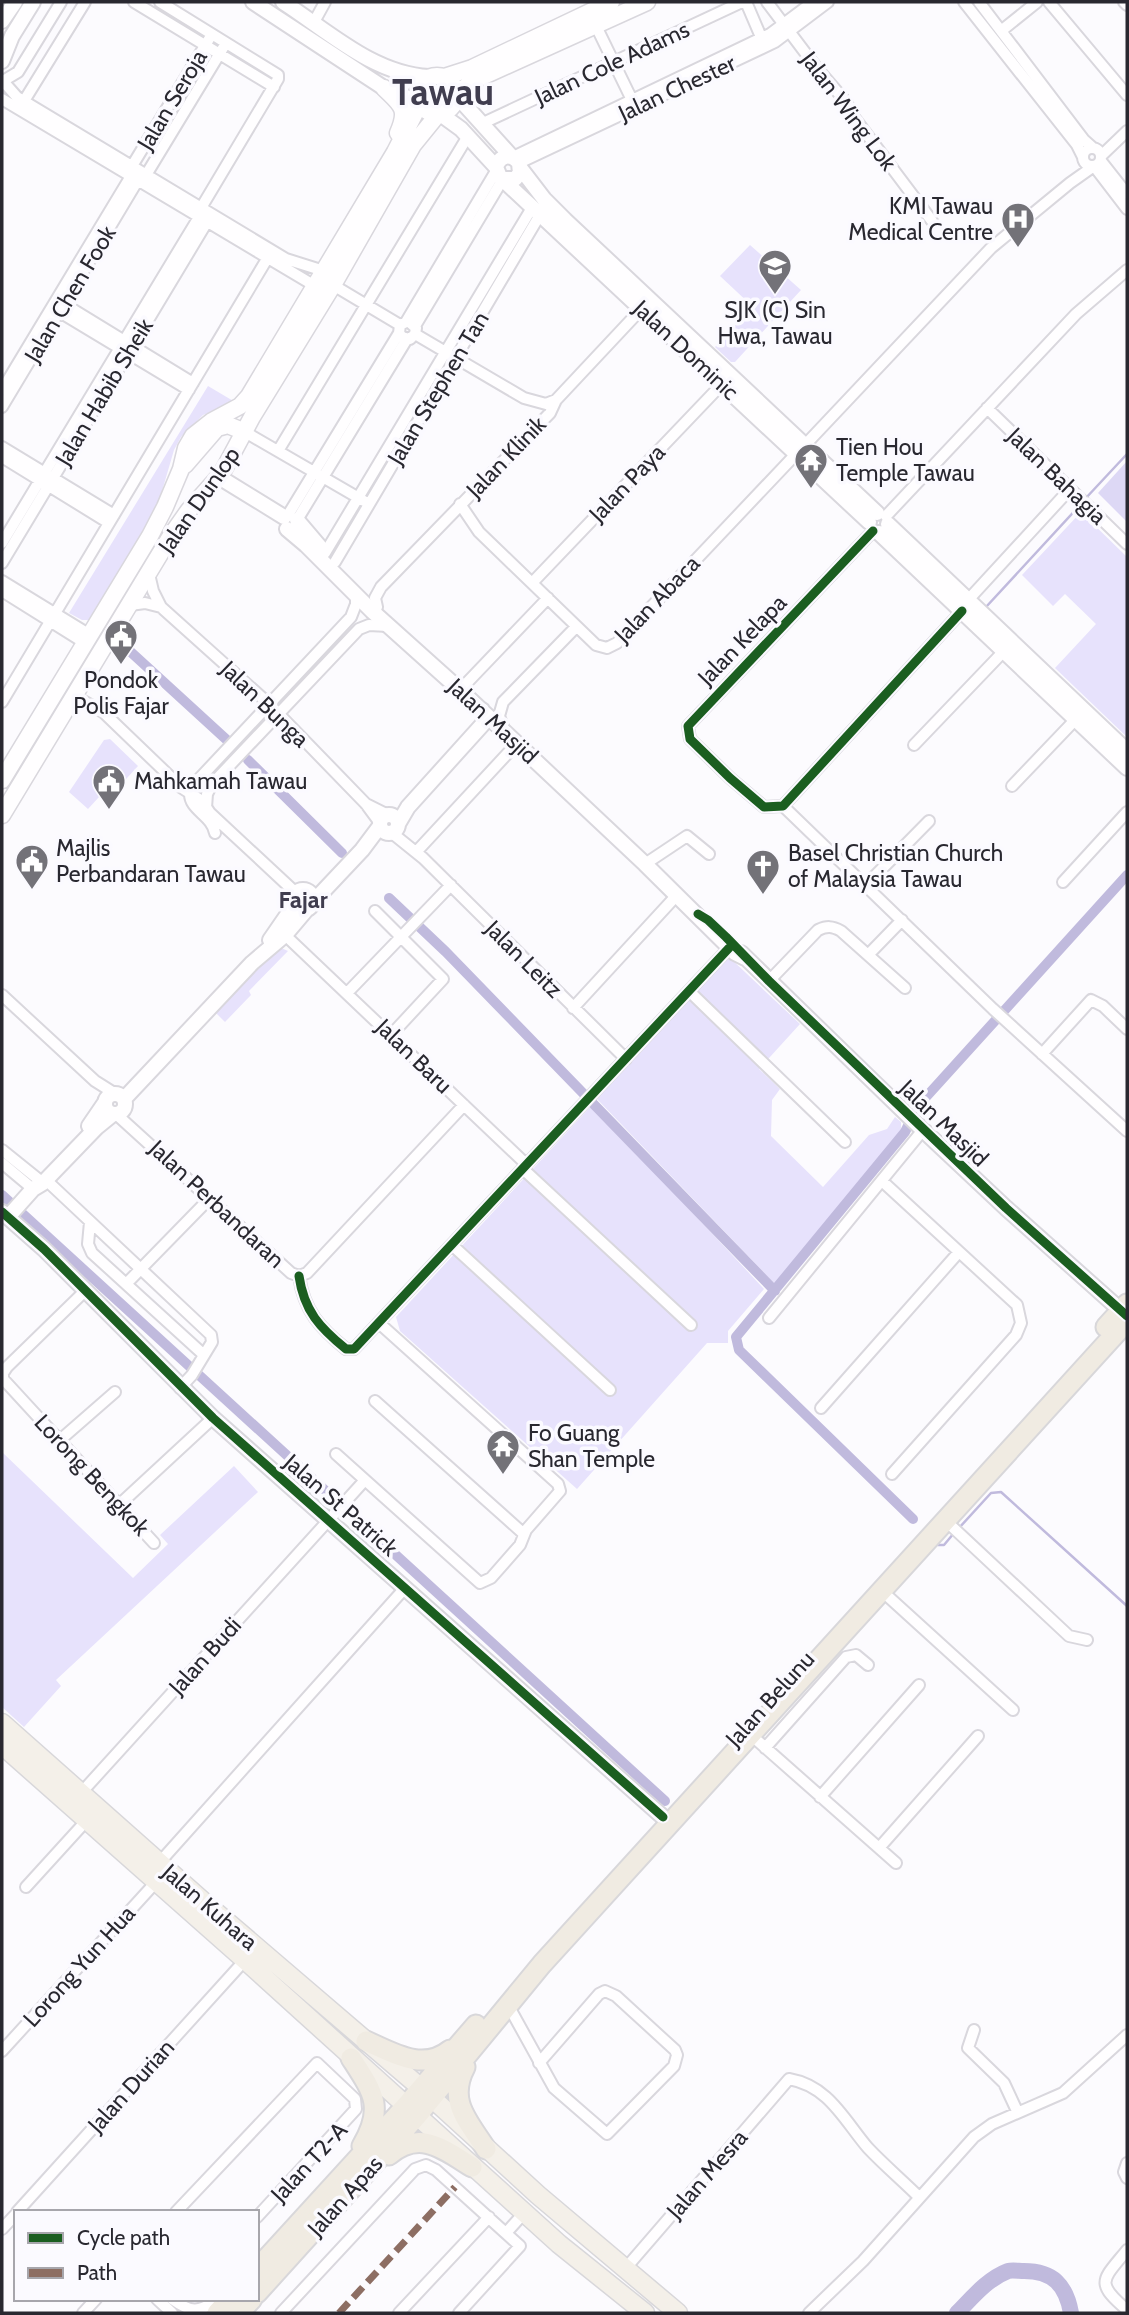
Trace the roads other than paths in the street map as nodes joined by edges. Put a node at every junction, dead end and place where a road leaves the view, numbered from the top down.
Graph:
1 (15, 2) edge
2 (33, 2) edge
3 (61, 2) edge
4 (85, 2) edge
5 (134, 2) edge
6 (160, 2) edge
7 (253, 2) edge
8 (283, 2) edge
9 (325, 2) edge
10 (611, 2) edge
11 (647, 2) edge
12 (744, 2) edge
13 (759, 2) edge
14 (767, 2) edge
15 (813, 2) edge
16 (828, 2) edge
17 (964, 2) edge
18 (979, 2) edge
19 (1037, 2) edge
20 (1049, 2) edge
21 (592, 13) edge
22 (2, 21) edge
23 (314, 22) junction
24 (291, 27) junction
25 (787, 28) junction
26 (1001, 31) junction
27 (212, 34) junction
28 (227, 43) junction
29 (763, 43) junction
30 (205, 45) junction
31 (220, 54) junction
32 (2, 61) edge
33 (614, 62) junction
34 (436, 77) junction
35 (2, 80) edge
36 (274, 87) junction
37 (383, 88) junction
38 (455, 94) junction
39 (1127, 95) edge
40 (2, 99) edge
41 (632, 100) junction
42 (24, 101) junction
43 (420, 103) junction
44 (439, 113) junction
45 (481, 124) junction
46 (1127, 131) edge
47 (468, 136) junction
48 (395, 152) junction
49 (1093, 157) junction
50 (516, 161) junction
51 (498, 173) junction
52 (137, 174) junction
53 (1127, 194) edge
54 (536, 204) junction
55 (1127, 209) edge
56 (202, 216) junction
57 (932, 221) dead end
58 (267, 259) junction
59 (281, 261) junction
60 (345, 263) junction
61 (1127, 270) edge
62 (328, 278) junction
63 (315, 286) junction
64 (646, 304) junction
65 (366, 305) junction
66 (58, 306) junction
67 (407, 330) junction
68 (126, 347) junction
69 (451, 354) junction
70 (722, 384) junction
71 (191, 386) junction
72 (2, 390) edge
73 (524, 398) junction
74 (556, 400) junction
75 (2, 407) edge
76 (987, 408) junction
77 (539, 423) junction
78 (244, 432) junction
79 (2, 447) edge
80 (801, 449) junction
81 (278, 451) junction
82 (2, 457) edge
83 (181, 469) junction
84 (319, 475) junction
85 (219, 477) junction
86 (46, 479) junction
87 (1072, 491) junction
88 (364, 501) junction
89 (460, 504) junction
90 (446, 518) junction
91 (112, 519) junction
92 (289, 520) junction
93 (879, 523) junction
94 (479, 532) junction
95 (2, 543) edge
96 (1127, 544) edge
97 (330, 557) junction
98 (2, 563) edge
99 (149, 574) junction
100 (2, 581) edge
101 (532, 583) junction
102 (2, 591) edge
103 (356, 594) junction
104 (548, 598) junction
105 (130, 605) junction
106 (965, 605) junction
107 (161, 607) junction
108 (377, 607) junction
109 (53, 617) junction
110 (576, 626) junction
111 (394, 631) junction
112 (88, 639) junction
113 (1004, 651) junction
114 (460, 690) junction
115 (74, 696) junction
116 (2, 702) edge
117 (269, 704) junction
118 (482, 710) junction
119 (279, 714) junction
120 (1076, 719) junction
121 (505, 733) junction
122 (914, 745) dead end
123 (522, 749) junction
124 (1127, 751) edge
125 (1127, 768) edge
126 (2, 780) edge
127 (1012, 786) dead end
128 (191, 790) junction
129 (783, 806) junction
130 (206, 808) junction
131 (1127, 812) edge
132 (2, 816) edge
133 (929, 821) dead end
134 (388, 824) junction
135 (215, 833) dead end
136 (421, 854) junction
137 (709, 854) dead end
138 (645, 864) junction
139 (1063, 882) dead end
140 (451, 885) junction
141 (866, 885) junction
142 (677, 895) junction
143 (303, 900) junction
144 (375, 911) dead end
145 (698, 914) junction
146 (902, 920) junction
147 (289, 925) junction
148 (401, 936) junction
149 (729, 948) junction
150 (868, 956) junction
151 (745, 958) junction
152 (769, 981) junction
153 (905, 988) dead end
154 (689, 991) junction
155 (347, 993) junction
156 (2, 995) edge
157 (573, 1009) junction
158 (1127, 1029) edge
159 (391, 1035) junction
160 (1042, 1054) junction
161 (626, 1059) junction
162 (115, 1103) junction
163 (464, 1105) junction
164 (920, 1127) junction
165 (1127, 1131) edge
166 (845, 1142) dead end
167 (2, 1150) edge
168 (2, 1163) edge
169 (525, 1167) junction
170 (33, 1180) junction
171 (882, 1181) junction
172 (210, 1198) junction
173 (11, 1211) edge
174 (90, 1222) junction
175 (452, 1245) junction
176 (959, 1252) junction
177 (140, 1269) junction
178 (299, 1276) junction
179 (125, 1284) junction
180 (85, 1291) junction
181 (1126, 1313) edge
182 (769, 1318) dead end
183 (379, 1323) junction
184 (691, 1325) dead end
185 (204, 1355) junction
186 (180, 1388) junction
187 (610, 1390) dead end
188 (115, 1392) dead end
189 (375, 1401) dead end
190 (821, 1408) dead end
191 (213, 1418) junction
192 (60, 1440) junction
193 (336, 1454) dead end
194 (892, 1474) dead end
195 (365, 1480) junction
196 (119, 1505) junction
197 (329, 1520) junction
198 (953, 1528) junction
199 (524, 1534) junction
200 (154, 1543) dead end
201 (405, 1588) junction
202 (882, 1591) junction
203 (1087, 1640) dead end
204 (868, 1665) dead end
205 (919, 1685) dead end
206 (1013, 1710) dead end
207 (2, 1723) edge
208 (978, 1736) dead end
209 (758, 1742) junction
210 (2, 1745) edge
211 (81, 1793) junction
212 (820, 1797) junction
213 (663, 1817) junction
214 (87, 1820) junction
215 (879, 1848) junction
216 (159, 1863) junction
217 (896, 1863) dead end
218 (156, 1882) junction
219 (26, 1887) dead end
220 (245, 1960) junction
221 (508, 2005) junction
222 (974, 2030) dead end
223 (1127, 2035) edge
224 (472, 2040) junction
225 (366, 2041) junction
226 (2, 2050) edge
227 (351, 2057) junction
228 (539, 2063) junction
229 (427, 2093) junction
230 (411, 2112) junction
231 (1017, 2112) junction
232 (486, 2148) junction
233 (1127, 2163) edge
234 (472, 2167) junction
235 (353, 2176) junction
236 (1127, 2178) edge
237 (919, 2197) junction
238 (20, 2210) edge
239 (178, 2210) edge
240 (524, 2213) junction
241 (259, 2215) edge
242 (14, 2216) edge
243 (488, 2217) junction
244 (2, 2229) edge
245 (506, 2232) junction
246 (1127, 2250) edge
247 (259, 2267) edge
248 (625, 2269) junction
249 (259, 2291) edge
250 (619, 2292) junction
251 (217, 2301) edge
252 (173, 2307) edge
253 (1127, 2310) edge
254 (281, 2313) edge
255 (399, 2313) edge
256 (459, 2313) edge
257 (631, 2313) edge
258 (645, 2313) edge
259 (678, 2313) edge
260 (809, 2313) edge

1 - 22 street
2 - 32 street
3 - 35 street
4 - 42 street
5 - 30 street
6 - 27 street
7 - 24 street
8 - 23 street
9 - 23 street
10 - 21 main road
11 - 21 main road
12 - 13 street
12 - 29 street
12 - 33 street, Jalan Cole Adams
14 - 25 street, Jalan Wing Lok
15 - 25 street, Jalan Chester
16 - 25 street, Jalan Chester
17 - 49 street
18 - 26 street
19 - 26 street
20 - 39 street
21 - 33 street
21 - 34 main road
21 - 38 main road
23 - 24 street
23 - 34 street
24 - 37 street
25 - 29 street, Jalan Chester
25 - 57 street, Jalan Wing Lok
26 - 49 street
27 - 28 street
27 - 30 street, Jalan Seroja
28 - 31 street, Jalan Seroja
28 - 36 street
29 - 41 street, Jalan Chester
29 - 50 street, Jalan Chester
30 - 31 street
30 - 52 street, Jalan Seroja
31 - 36 street
31 - 52 street, Jalan Seroja
33 - 41 street
33 - 45 street, Jalan Cole Adams
34 - 38 main road
34 - 43 main road
35 - 42 street
36 - 56 street, Jalan Habib Sheik
37 - 43 street
37 - 48 main road
38 - 44 main road
38 - 45 street, Jalan Dominic
40 - 52 street
41 - 50 street, Jalan Chester
42 - 52 street
43 - 44 main road
43 - 48 main road, Jalan Dunlop
44 - 47 street, Jalan Dominic
44 - 60 main road, Jalan Dunlop
45 - 50 street, Jalan Dominic
46 - 49 street, Jalan Abaca
47 - 51 street, Jalan Dominic
47 - 65 street
48 - 62 main road, Jalan Dunlop
49 - 53 street
49 - 55 street
49 - 80 street, Jalan Abaca
50 - 51 street
50 - 51 street
50 - 54 street, Jalan Dominic
51 - 54 street, Jalan Dominic
51 - 67 street
52 - 56 street
52 - 66 street, Jalan Chen Fook
54 - 64 street, Jalan Dominic
54 - 69 street, Jalan Stephen Tan
56 - 58 street
56 - 59 street
56 - 68 street, Jalan Habib Sheik
58 - 59 street
58 - 71 street
59 - 62 street
59 - 63 street
60 - 62 main road, Jalan Dunlop
60 - 63 main road
61 - 76 street, Jalan Kelapa
62 - 63 main road, Jalan Dunlop
62 - 65 street
62 - 78 main road, Jalan Dunlop
63 - 83 main road, Jalan Dunlop
64 - 70 street, Jalan Dominic
64 - 74 street, Jalan Klinik
64 - 80 street, Jalan Dominic
65 - 67 street
65 - 81 street
66 - 68 street
66 - 72 street, Jalan Chen Fook
66 - 75 street, Jalan Chen Fook
67 - 69 street
67 - 84 street
68 - 71 street
68 - 86 street, Jalan Habib Sheik
69 - 73 street
69 - 88 street, Jalan Stephen Tan
70 - 80 street, Jalan Dominic
70 - 101 street, Jalan Paya
71 - 91 street
73 - 74 street
73 - 77 street
74 - 77 street, Jalan Klinik
76 - 87 street, Jalan Bahagia
76 - 93 street, Jalan Kelapa
77 - 89 street, Jalan Klinik
78 - 81 street
78 - 83 main road
78 - 85 main road, Jalan Dunlop
79 - 86 street
80 - 93 street, Jalan Dominic
80 - 110 street, Jalan Abaca
81 - 84 street
82 - 86 street
83 - 112 main road, Jalan Dunlop
84 - 88 street
84 - 92 street
85 - 92 street, Jalan Masjid
85 - 99 main road, Jalan Dunlop
86 - 91 street
86 - 95 street, Jalan Habib Sheik
86 - 98 street, Jalan Habib Sheik
87 - 96 street, Jalan Bahagia
87 - 106 street
88 - 97 street, Jalan Stephen Tan
89 - 90 street, Jalan Klinik
89 - 94 street
90 - 94 street
90 - 108 street, Jalan Klinik
91 - 109 street
92 - 97 street
92 - 103 street, Jalan Masjid
93 - 106 street, Jalan Dominic
93 - 129 street, Jalan Kelapa
94 - 101 street, Jalan Abaca
97 - 108 street
99 - 105 main road, Jalan Dunlop
99 - 107 street, Jalan Bunga
100 - 109 street
101 - 104 street, Jalan Abaca
102 - 109 street
103 - 111 street, Jalan Masjid
103 - 117 street
104 - 110 street, Jalan Abaca
104 - 114 street
105 - 107 street
105 - 115 main road, Jalan Dunlop
106 - 113 street, Jalan Dominic
106 - 124 street, Jalan Dominic
106 - 129 street
107 - 117 street, Jalan Bunga
108 - 111 street
109 - 112 street
109 - 116 street
110 - 121 street
111 - 114 street, Jalan Masjid
111 - 119 street
112 - 126 main road, Jalan Dunlop
113 - 120 street, Jalan Dominic
113 - 122 street
114 - 118 street, Jalan Masjid
115 - 128 street
115 - 132 main road, Jalan Dunlop
117 - 119 street, Jalan Bunga
117 - 128 street
118 - 121 street, Jalan Masjid
118 - 134 street
119 - 130 street
119 - 134 street, Jalan Bunga
120 - 125 street, Jalan Dominic
120 - 127 street
121 - 123 street, Jalan Masjid
123 - 136 street
123 - 138 street, Jalan Masjid
128 - 130 street
128 - 135 street
129 - 141 street
130 - 143 street
131 - 139 street
133 - 141 street
134 - 136 street, Jalan Bunga
134 - 143 street
136 - 140 street, Jalan Leitz
137 - 138 street
138 - 142 street, Jalan Masjid
140 - 148 street
140 - 157 street, Jalan Leitz
141 - 146 street
142 - 145 street, Jalan Masjid
142 - 157 street
143 - 147 street
144 - 148 street
145 - 149 street, Jalan Masjid
145 - 151 street, Jalan Masjid
146 - 150 street
146 - 160 street
147 - 155 street, Jalan Baru
147 - 162 street
148 - 155 street
148 - 159 street
149 - 151 street, Jalan Masjid
149 - 154 street
150 - 152 street
150 - 153 street
151 - 152 street, Jalan Masjid
152 - 164 street, Jalan Masjid
154 - 161 street
154 - 166 street
155 - 159 street, Jalan Baru
156 - 162 street, Jalan Perbandaran
157 - 161 street, Jalan Leitz
158 - 160 street
159 - 163 street, Jalan Baru
160 - 165 street
161 - 169 street
162 - 170 street
162 - 172 street, Jalan Perbandaran
163 - 169 street, Jalan Baru
163 - 178 street
164 - 171 street
164 - 181 street, Jalan Masjid
167 - 170 street
168 - 170 street
169 - 175 street
169 - 184 street, Jalan Baru
170 - 173 street
170 - 174 street
171 - 176 street
171 - 182 street
172 - 177 street
172 - 178 street, Jalan Perbandaran
173 - 180 street, Jalan St Patrick
174 - 177 street
174 - 179 street
175 - 183 street
175 - 187 street
176 - 190 street
176 - 194 street
177 - 179 street
177 - 185 street
178 - 183 street
179 - 185 street
180 - 186 street, Jalan St Patrick
180 - 192 street, Lorong Bengkok
181 - 198 highway, Jalan Belunu
181 - 213 highway, Jalan Belunu
183 - 199 street
185 - 186 street
186 - 191 street, Jalan St Patrick
188 - 192 street
189 - 199 street
191 - 196 street
191 - 197 street, Jalan St Patrick
192 - 196 street, Lorong Bengkok
193 - 195 street
195 - 197 street, Jalan Budi
195 - 199 street
196 - 200 street, Lorong Bengkok
197 - 201 street, Jalan St Patrick
197 - 211 street, Jalan Budi
198 - 202 highway, Jalan Belunu
198 - 203 street
201 - 213 street, Jalan St Patrick
201 - 216 street
202 - 206 street
202 - 209 highway, Jalan Belunu
204 - 209 street
205 - 212 street
207 - 211 main road, Jalan Kuhara
208 - 215 street
209 - 212 street
209 - 221 highway, Jalan Belunu
210 - 214 main road, Jalan Kuhara
211 - 216 main road, Jalan Kuhara
212 - 215 street
213 - 224 highway, Jalan Belunu
214 - 218 main road, Jalan Kuhara
214 - 219 street
215 - 217 street
216 - 225 main road, Jalan Kuhara
218 - 220 main road, Jalan Kuhara
218 - 226 street, Lorong Yun Hua
220 - 227 main road, Jalan Kuhara
220 - 238 street, Jalan Durian
221 - 224 highway, Jalan Belunu
221 - 228 street
222 - 231 street
223 - 231 street
224 - 225 highway
224 - 229 highway, Jalan Belunu
224 - 232 highway
225 - 229 main road, Jalan Kuhara
227 - 230 main road, Jalan Kuhara
227 - 235 highway
228 - 228 street
229 - 230 highway, Jalan Apas
229 - 232 main road, Jalan Kuhara
230 - 234 main road, Jalan Kuhara
230 - 235 highway, Jalan Apas
231 - 237 street
232 - 248 main road, Jalan Kuhara
233 - 236 street
234 - 235 highway
234 - 240 main road, Jalan Kuhara
235 - 247 highway, Jalan Apas
235 - 249 highway, Jalan Apas
237 - 248 street, Jalan Mesra
237 - 260 street
239 - 241 street, Jalan T2-A
240 - 245 street
240 - 250 main road, Jalan Kuhara
242 - 244 street, Jalan Durian
243 - 245 street
243 - 254 street
243 - 255 street
245 - 256 street
246 - 253 street
248 - 259 main road, Jalan Kuhara
250 - 257 street
250 - 258 main road, Jalan Kuhara
251 - 252 street

